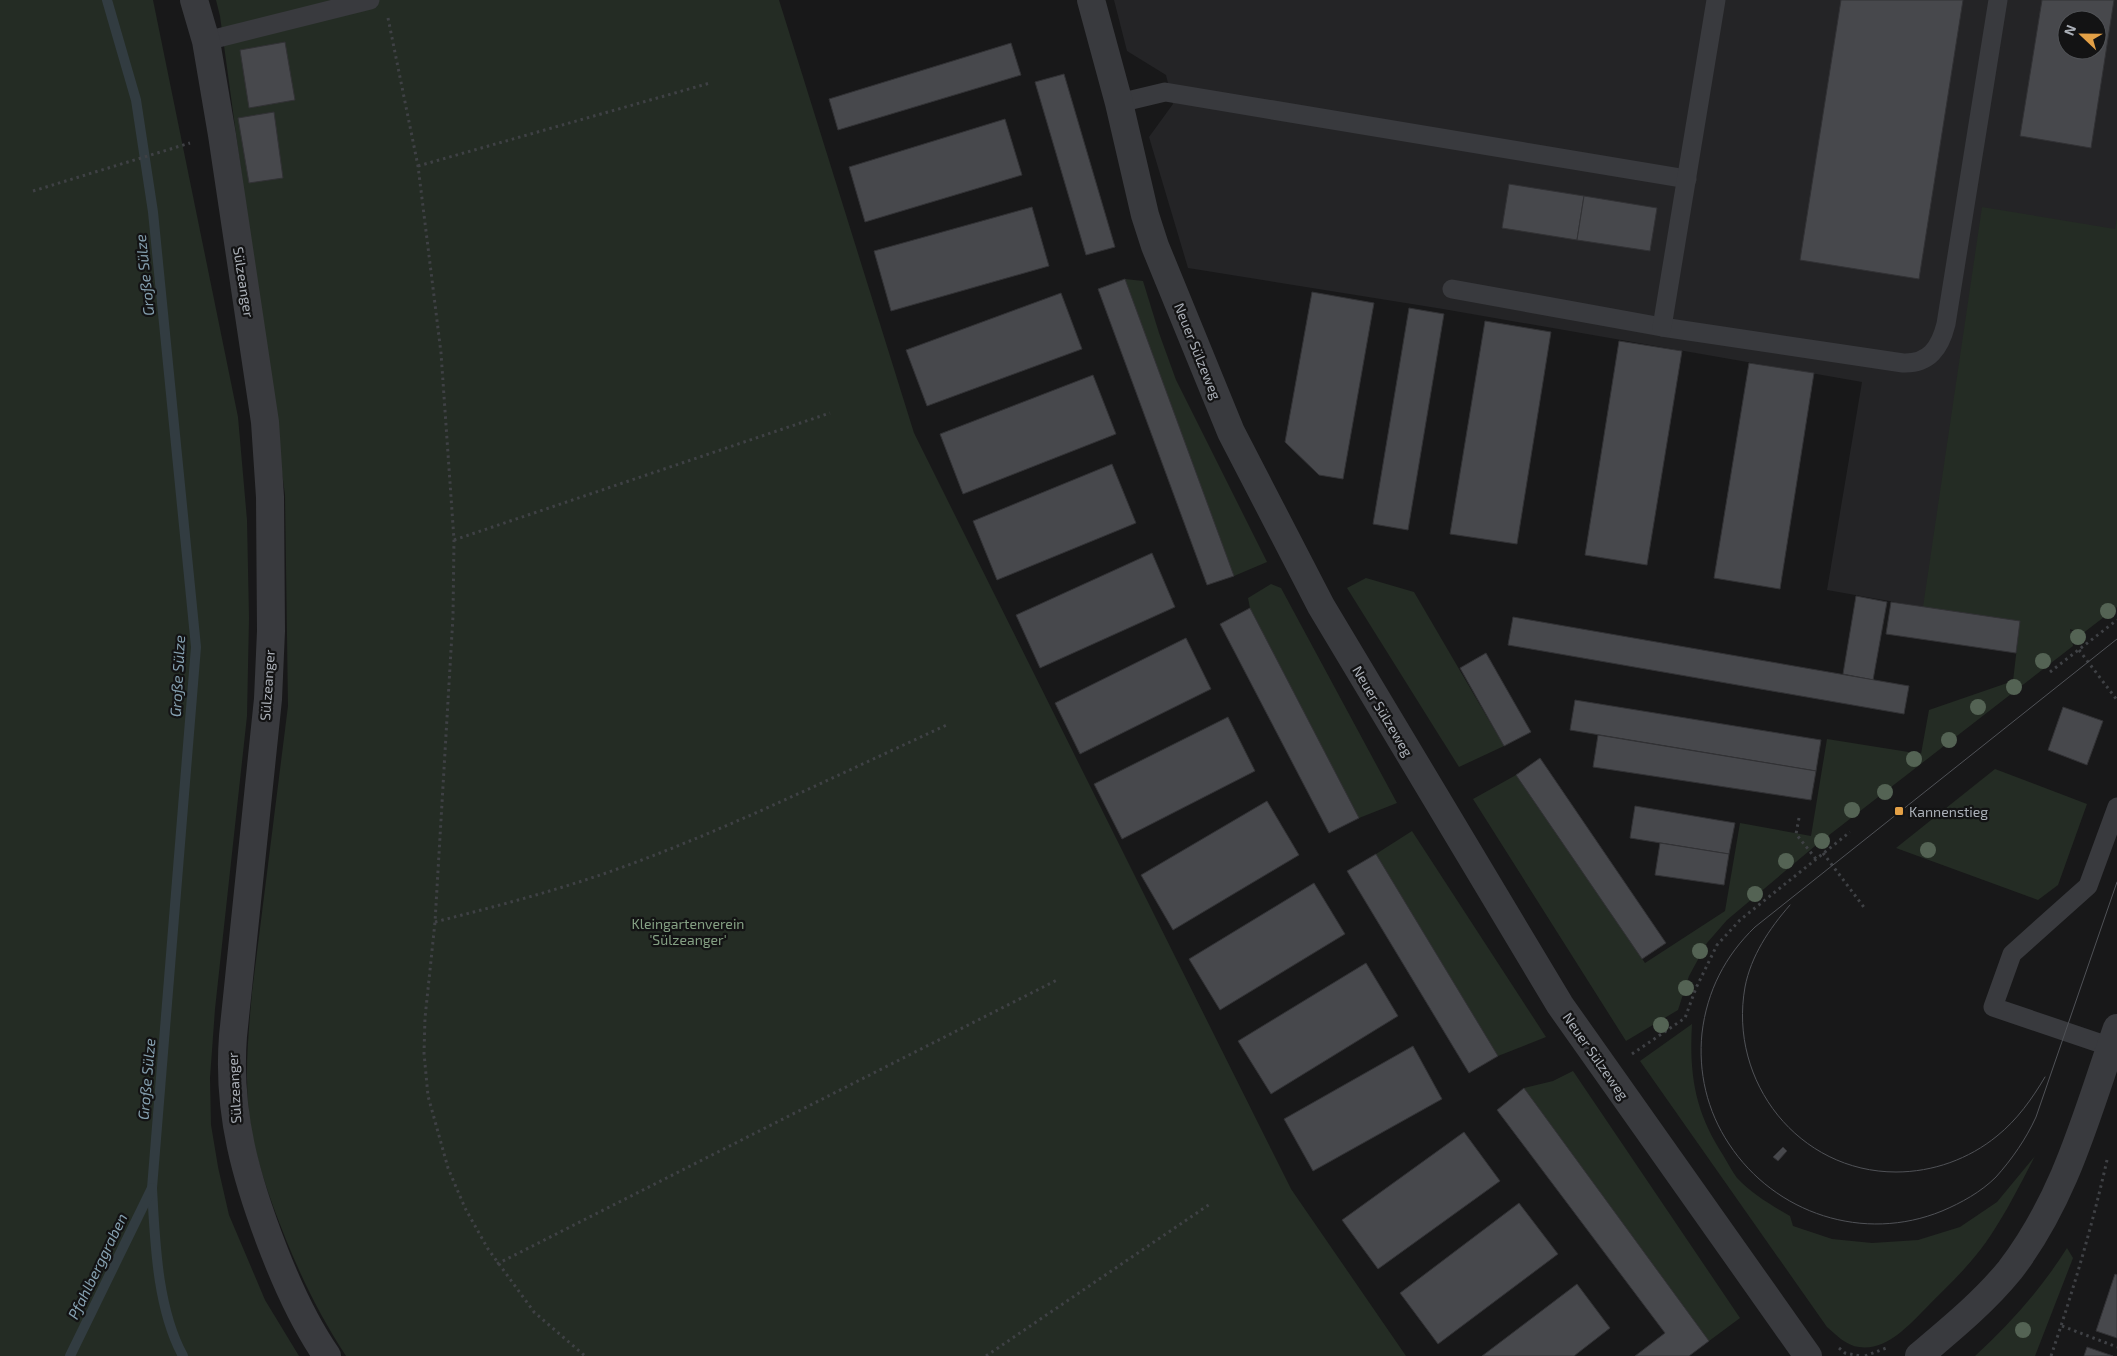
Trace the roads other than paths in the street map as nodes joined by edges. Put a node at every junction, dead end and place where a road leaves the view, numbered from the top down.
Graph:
1 (194, 0) edge
2 (370, 0) edge
3 (1091, 0) edge
4 (1716, 0) edge
5 (1998, 0) edge
6 (206, 41) junction
7 (1119, 103) junction
8 (1687, 179) junction
9 (1452, 289) dead end
10 (1662, 327) junction
11 (2117, 807) edge
12 (2114, 1038) edge
13 (327, 1356) edge
14 (1808, 1356) edge
15 (1919, 1356) edge

1 - 6 street, Sülzeanger
2 - 6 lane
3 - 7 street, Neuer Sülzeweg
4 - 8 lane
5 - 10 lane
6 - 13 street, Sülzeanger
7 - 8 lane
7 - 14 street, Neuer Sülzeweg
8 - 10 lane
9 - 10 lane
11 - 12 lane
12 - 15 street

